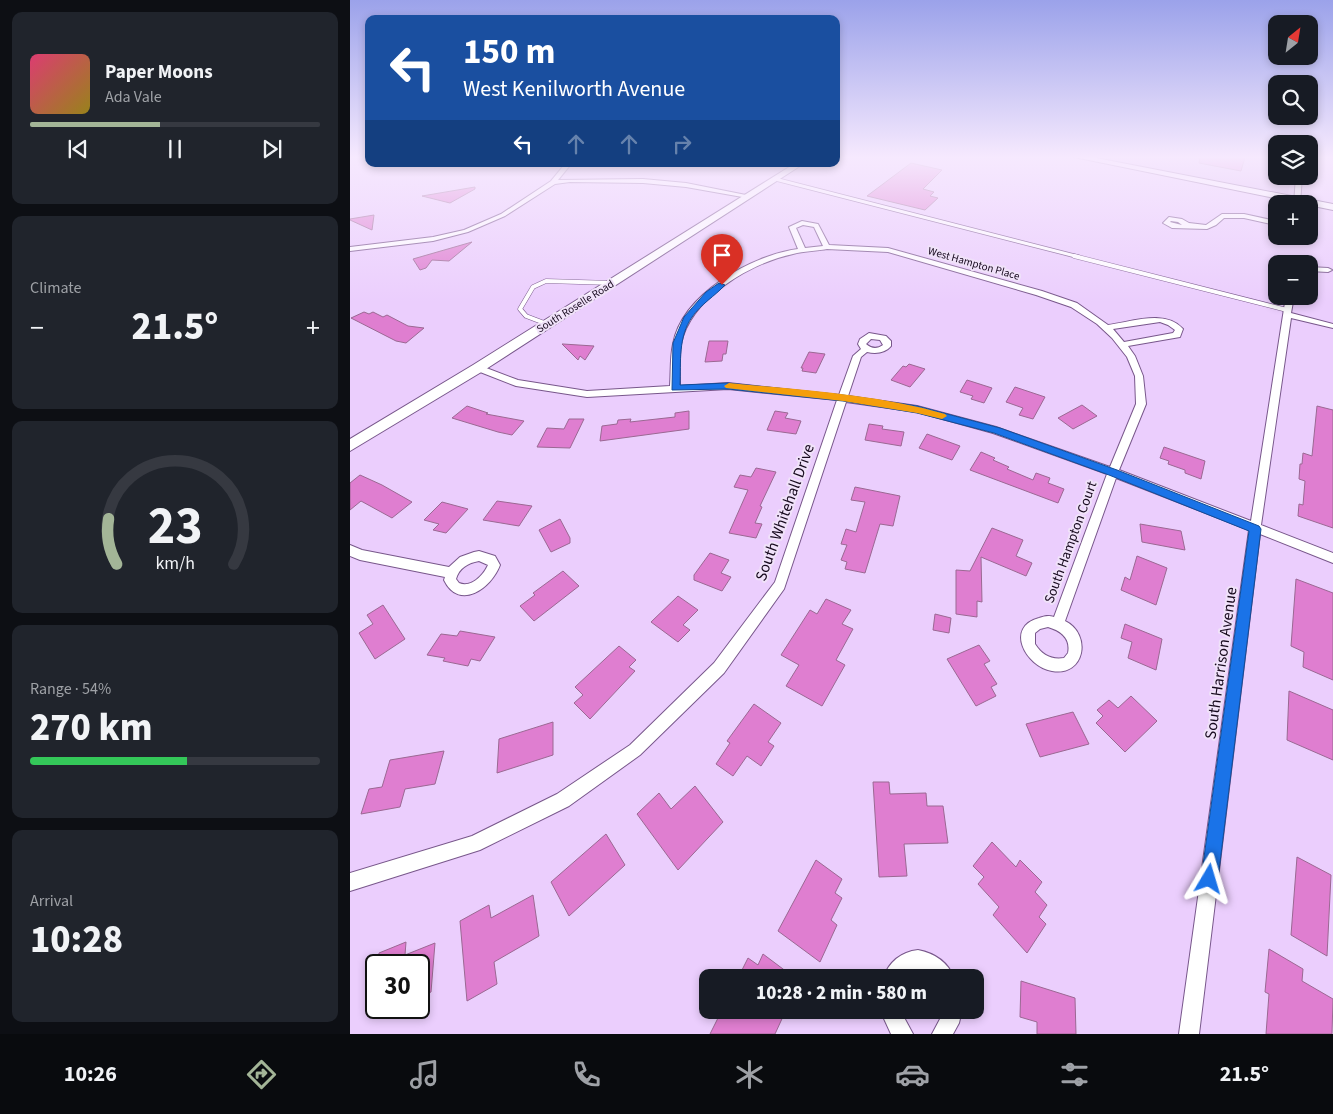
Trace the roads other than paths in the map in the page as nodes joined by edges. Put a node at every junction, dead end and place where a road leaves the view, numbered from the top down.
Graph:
1 (518, 205) edge
2 (734, 205) edge
3 (876, 205) edge
4 (1268, 222) edge
5 (1187, 225) dead end
6 (827, 247) junction
7 (350, 249) edge
8 (802, 250) junction
9 (1318, 270) edge
10 (1331, 271) edge
11 (612, 283) junction
12 (1288, 305) edge
13 (1287, 312) junction
14 (547, 324) junction
15 (1333, 326) edge
16 (1106, 328) junction
17 (1122, 345) junction
18 (866, 349) dead end
19 (478, 368) junction
20 (675, 388) junction
21 (843, 398) junction
22 (350, 446) edge
23 (1113, 472) junction
24 (1255, 529) junction
25 (350, 550) edge
26 (1333, 558) edge
27 (451, 573) dead end
28 (1058, 623) dead end
29 (350, 882) edge
30 (898, 969) edge
31 (938, 969) edge
32 (893, 1019) edge
33 (950, 1019) edge
34 (903, 1034) edge
35 (942, 1034) edge
36 (1189, 1034) edge

1 - 7 street
2 - 11 main road, South Roselle Road
3 - 13 lane
4 - 5 street
6 - 8 street, West Hampton Place
6 - 8 street
6 - 16 street, West Hampton Place
8 - 20 street, West Hampton Place
9 - 10 street
11 - 14 main road, South Roselle Road
11 - 14 lane
12 - 13 street, South Harrison Avenue
13 - 15 street
13 - 24 street, South Harrison Avenue
14 - 19 main road, South Roselle Road
16 - 17 street, West Hampton Place
16 - 17 street
17 - 23 street, West Hampton Place
18 - 21 street, South Whitehall Drive
19 - 20 street
19 - 22 main road, South Roselle Road
20 - 21 street
21 - 23 street
21 - 29 street, South Whitehall Drive
23 - 24 street
23 - 28 street, South Hampton Court
24 - 26 street
24 - 36 street, South Harrison Avenue
25 - 27 street
30 - 31 street
32 - 34 street
33 - 35 street

